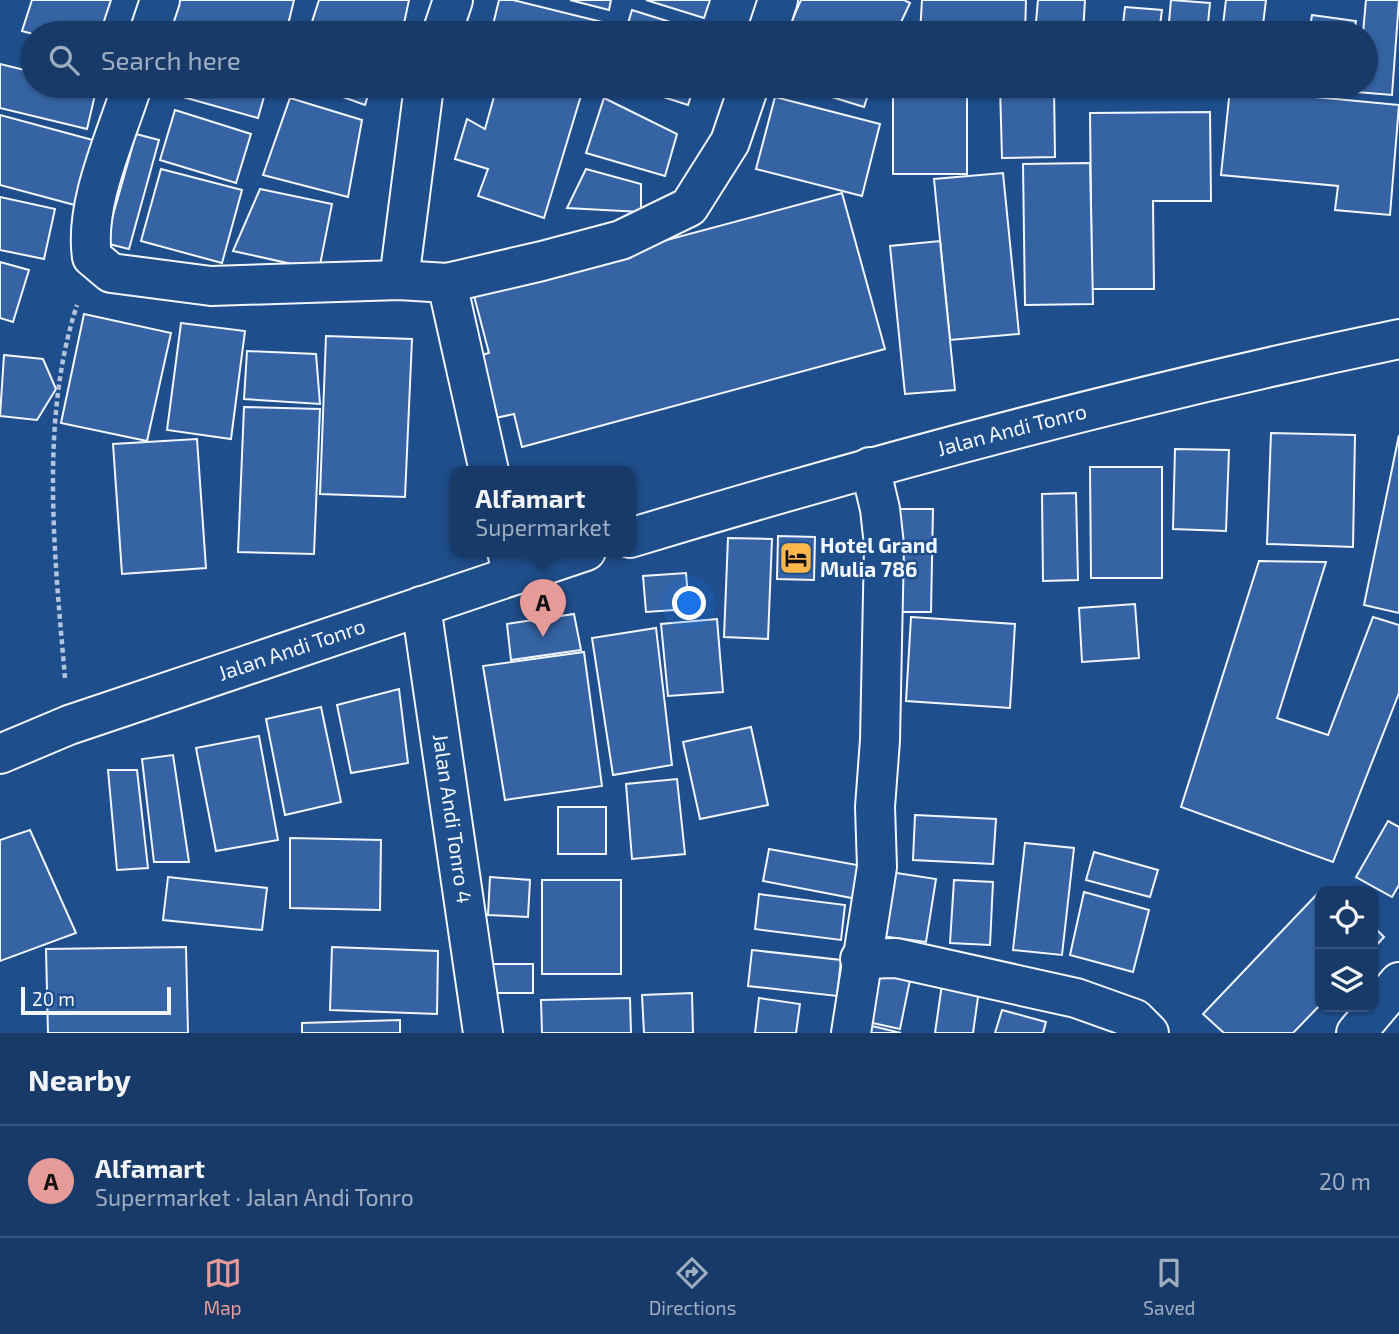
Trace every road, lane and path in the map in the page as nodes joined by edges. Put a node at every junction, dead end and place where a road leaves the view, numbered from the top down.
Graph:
1 (160, 0) edge
2 (453, 0) edge
3 (778, 0) edge
4 (153, 21) edge
5 (446, 21) edge
6 (771, 21) edge
7 (128, 98) edge
8 (422, 98) edge
9 (745, 98) edge
10 (92, 257) junction
11 (399, 280) junction
12 (447, 283) junction
13 (1399, 339) edge
14 (488, 466) edge
15 (870, 467) junction
16 (636, 537) edge
17 (544, 557) edge
18 (509, 562) edge
19 (421, 606) junction
20 (69, 724) junction
21 (0, 754) edge
22 (860, 959) junction
23 (1397, 991) edge
24 (483, 1033) edge
25 (851, 1033) edge
26 (1149, 1033) edge
27 (1356, 1033) edge

1 - 4 street
2 - 5 street
3 - 6 street
7 - 10 street
8 - 11 street
9 - 12 street
10 - 11 street
10 - 20 path
11 - 12 street
12 - 14 street
13 - 15 street, Jalan Andi Tonro
15 - 16 street, Jalan Andi Tonro
15 - 22 street
17 - 18 street, Jalan Andi Tonro
18 - 19 street, Jalan Andi Tonro
19 - 20 street, Jalan Andi Tonro
19 - 24 street, Jalan Andi Tonro 4
20 - 21 street, Jalan Andi Tonro
22 - 25 street
22 - 26 street
23 - 27 street

